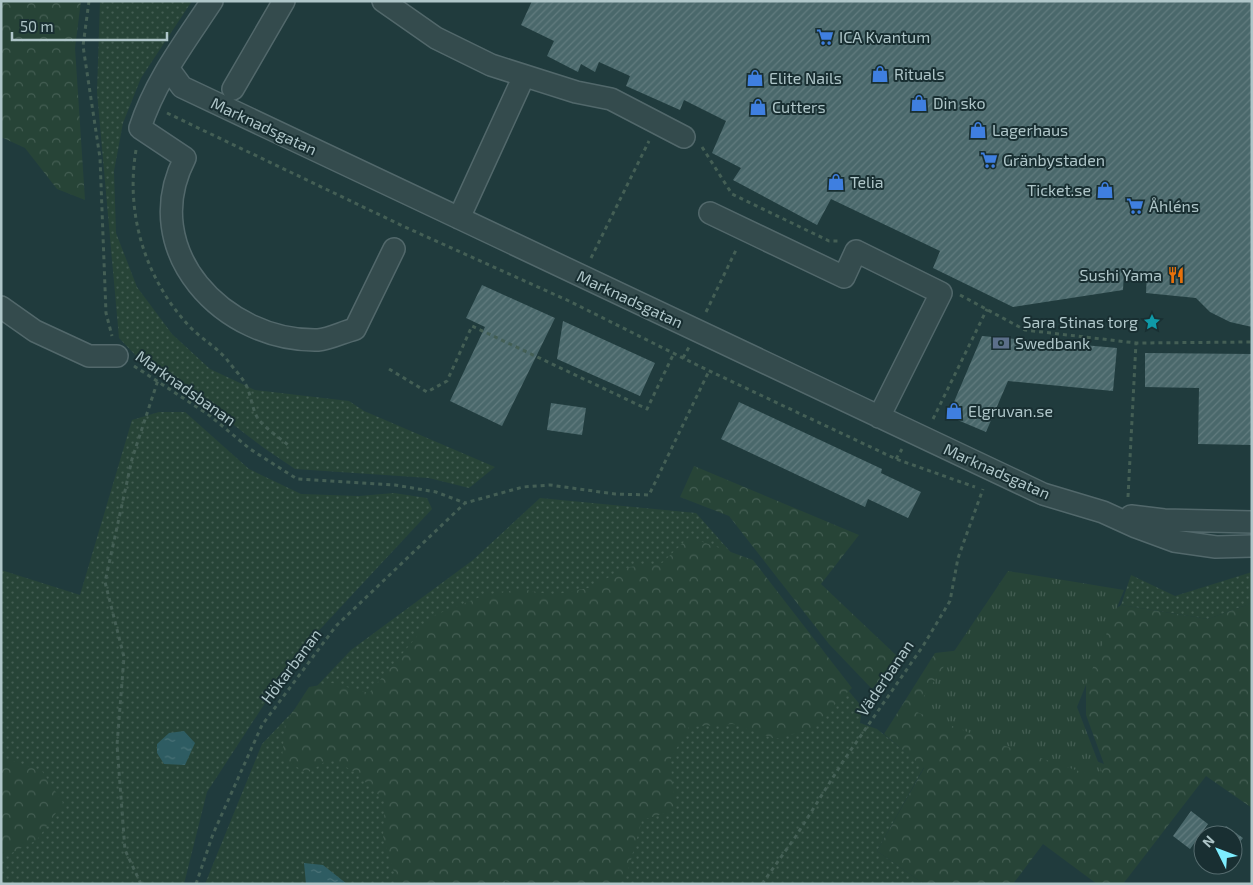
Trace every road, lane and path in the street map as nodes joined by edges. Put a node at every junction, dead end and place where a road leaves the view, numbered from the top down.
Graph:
1 (88, 1) edge
2 (212, 1) edge
3 (284, 1) edge
4 (383, 1) edge
5 (168, 68) junction
6 (524, 76) junction
7 (233, 89) dead end
8 (148, 104) junction
9 (658, 123) junction
10 (684, 137) dead end
11 (710, 213) dead end
12 (459, 218) junction
13 (746, 230) junction
14 (394, 249) dead end
15 (582, 276) junction
16 (570, 301) junction
17 (1, 307) edge
18 (987, 309) dead end
19 (697, 330) junction
20 (1136, 343) dead end
21 (674, 353) junction
22 (117, 356) junction
23 (684, 358) junction
24 (389, 369) dead end
25 (709, 371) junction
26 (158, 380) junction
27 (879, 417) junction
28 (926, 417) dead end
29 (932, 420) junction
30 (941, 424) dead end
31 (991, 469) junction
32 (983, 489) junction
33 (991, 493) dead end
34 (1119, 497) dead end
35 (465, 503) junction
36 (1103, 512) junction
37 (1252, 522) edge
38 (1252, 546) edge
39 (141, 884) edge
40 (196, 884) edge
41 (762, 884) edge

1 - 22 path, Marknadsbanan
2 - 5 street
3 - 7 street
4 - 6 street
5 - 8 street
5 - 12 street, Marknadsgatan
6 - 9 street
6 - 12 street
8 - 14 street
8 - 16 path
9 - 10 street
9 - 15 path
11 - 13 street
12 - 15 street, Marknadsgatan
13 - 19 path
13 - 27 street
15 - 16 path
15 - 19 street, Marknadsgatan
16 - 21 path
17 - 22 street
18 - 29 path
19 - 23 path
19 - 27 street, Marknadsgatan
20 - 34 path
21 - 23 path
21 - 24 path
22 - 26 path, Marknadsbanan
23 - 25 path
25 - 32 path
25 - 35 path
26 - 35 path, Marknadsbanan
26 - 39 path
27 - 31 street, Marknadsgatan
28 - 29 path
29 - 30 path
31 - 32 path, Väderbanan
31 - 36 street, Marknadsgatan
32 - 33 path
32 - 41 path, Väderbanan
35 - 40 path, Hökarbanan
36 - 37 street, Marknadsgatan
36 - 38 street, Marknadsgatan

